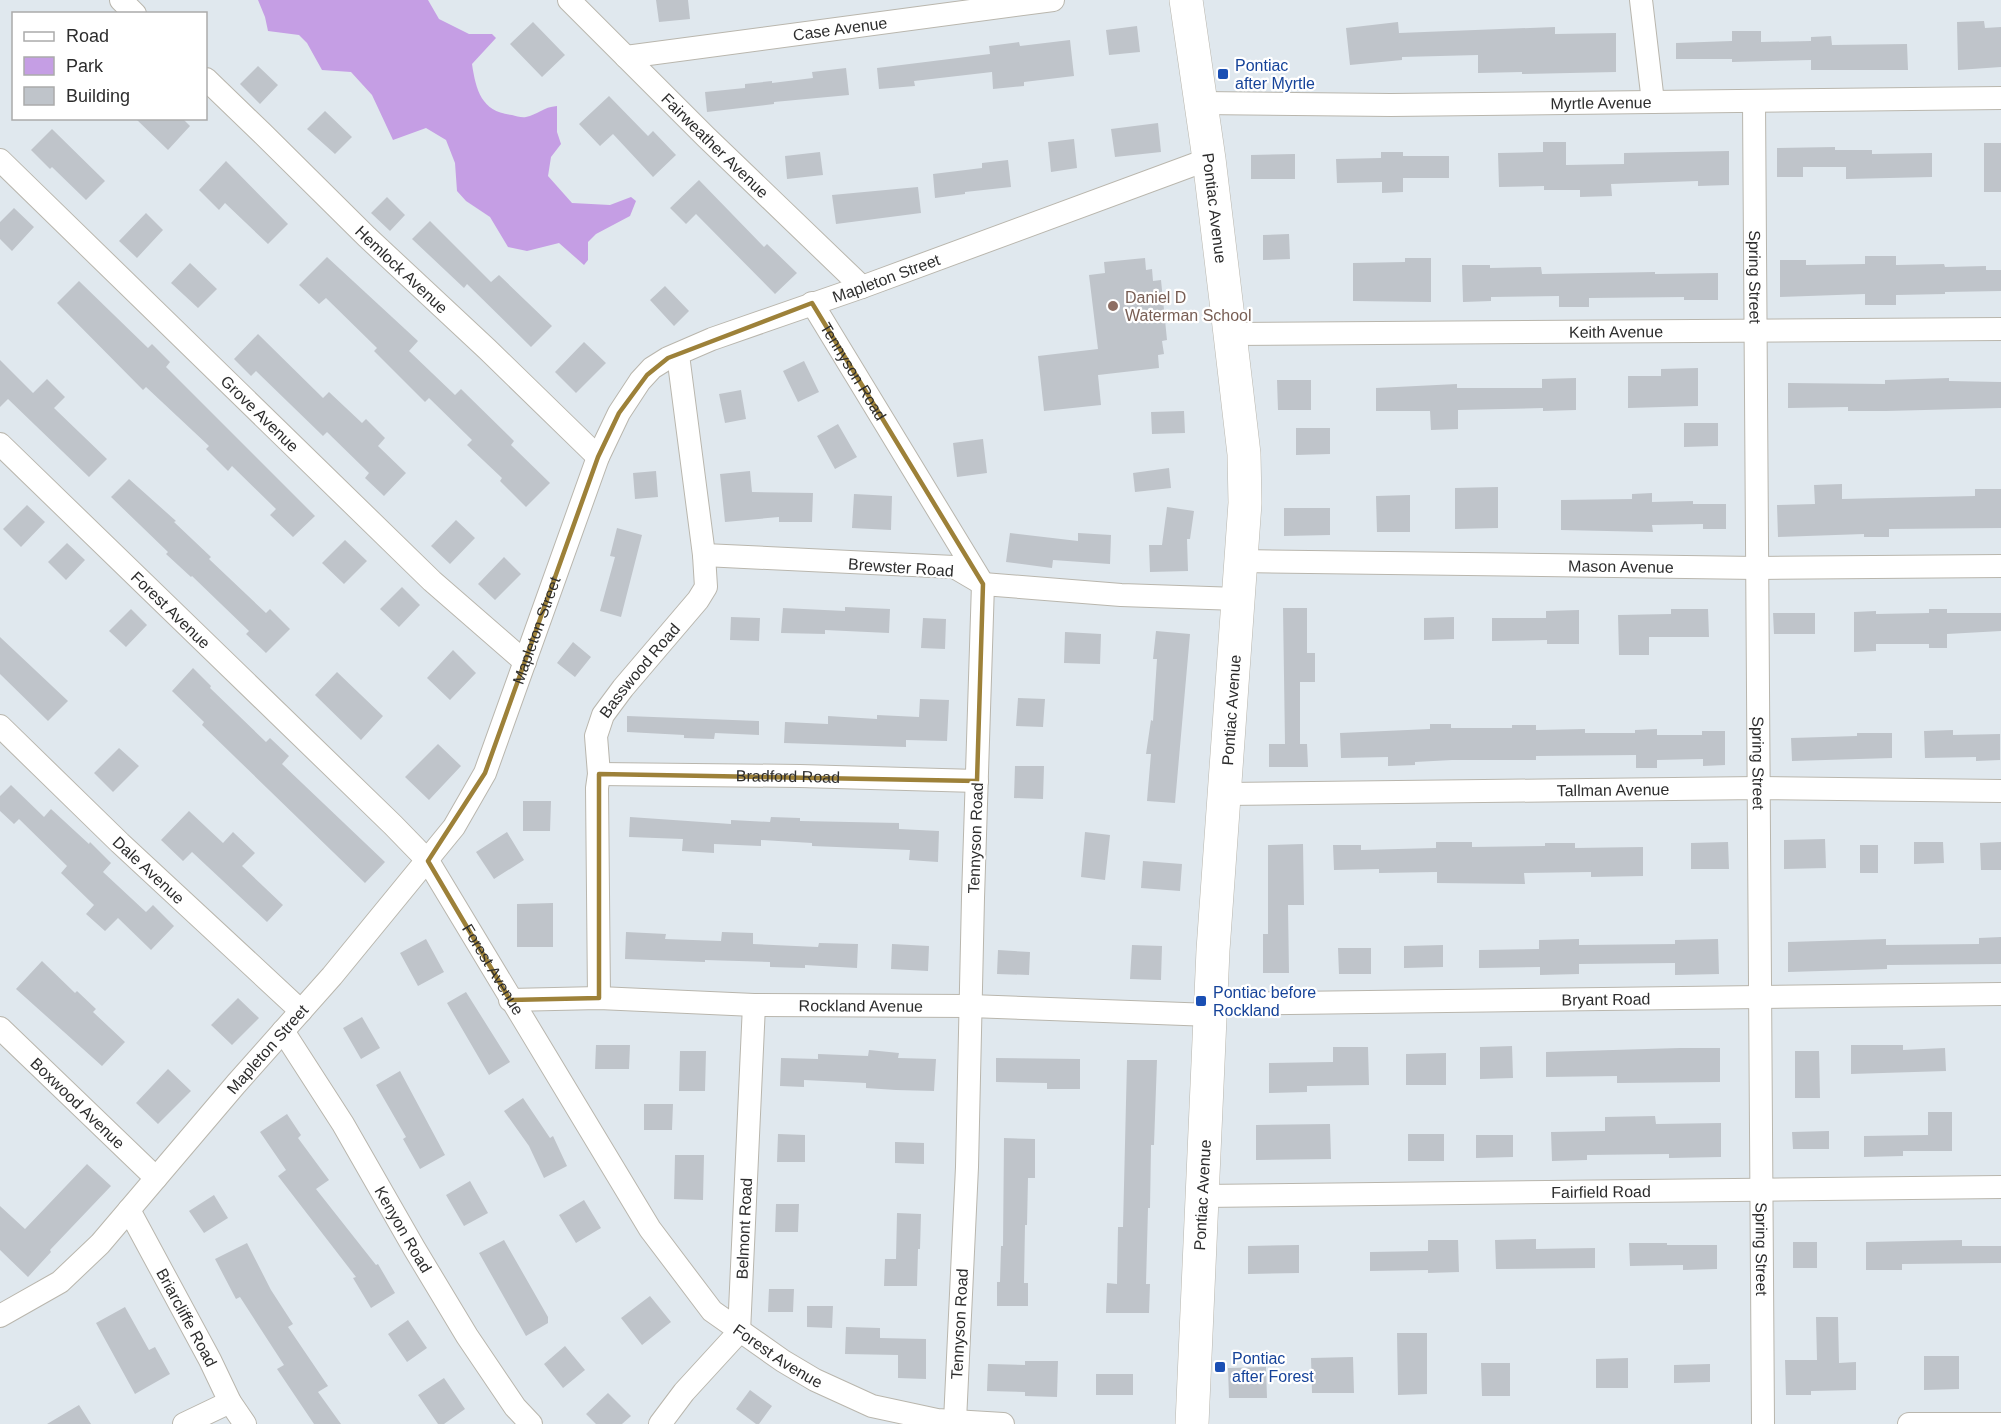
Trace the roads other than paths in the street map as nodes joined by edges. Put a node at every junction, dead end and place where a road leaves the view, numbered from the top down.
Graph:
1 (121, 0) edge
2 (569, 0) edge
3 (1053, 0) edge
4 (1186, 0) edge
5 (1641, 0) edge
6 (133, 12) edge
7 (626, 57) junction
8 (207, 81) edge
9 (2001, 98) edge
10 (1754, 101) junction
11 (1653, 102) junction
12 (1201, 103) junction
13 (1209, 159) junction
14 (0, 160) edge
15 (862, 287) junction
16 (812, 303) junction
17 (2001, 329) edge
18 (1756, 330) junction
19 (1230, 334) junction
20 (678, 355) junction
21 (0, 444) edge
22 (598, 458) junction
23 (704, 555) junction
24 (1241, 561) junction
25 (2001, 566) edge
26 (1757, 568) junction
27 (984, 584) junction
28 (1238, 599) junction
29 (525, 662) junction
30 (0, 726) edge
31 (599, 774) junction
32 (977, 781) junction
33 (1758, 788) junction
34 (2001, 791) edge
35 (1225, 794) junction
36 (428, 861) junction
37 (2001, 994) edge
38 (1760, 997) junction
39 (599, 998) junction
40 (510, 999) junction
41 (754, 1005) junction
42 (970, 1006) junction
43 (1211, 1009) junction
44 (300, 1011) junction
45 (0, 1028) edge
46 (283, 1031) junction
47 (156, 1178) junction
48 (2001, 1188) edge
49 (1761, 1190) junction
50 (1201, 1196) junction
51 (129, 1210) junction
52 (1, 1313) edge
53 (739, 1332) junction
54 (230, 1402) junction
55 (918, 1420) edge
56 (955, 1421) junction
57 (184, 1424) edge
58 (245, 1424) edge
59 (531, 1424) edge
60 (660, 1424) edge
61 (1003, 1424) edge
62 (1192, 1424) edge
63 (1762, 1424) edge
64 (1910, 1424) edge
65 (2001, 1424) edge

1 - 6 street
2 - 7 street, Fairweather Avenue
3 - 7 street, Case Avenue
4 - 12 main road, Pontiac Avenue
5 - 11 street
7 - 15 street, Fairweather Avenue
8 - 22 street, Hemlock Avenue
9 - 10 street, Myrtle Avenue
10 - 11 street, Myrtle Avenue
10 - 18 street, Spring Street
11 - 12 street, Myrtle Avenue
12 - 13 main road, Pontiac Avenue
13 - 15 street, Mapleton Street
13 - 19 main road, Pontiac Avenue
14 - 29 street, Grove Avenue
15 - 16 street, Mapleton Street
16 - 20 street, Mapleton Street
16 - 27 street, Tennyson Road
17 - 18 street, Keith Avenue
18 - 19 street, Keith Avenue
18 - 26 street, Spring Street
19 - 24 main road, Pontiac Avenue
20 - 22 street, Mapleton Street
20 - 23 street, Basswood Road
21 - 36 street, Forest Avenue
22 - 29 street, Mapleton Street
23 - 27 street, Brewster Road
23 - 31 street, Basswood Road
24 - 26 street, Mason Avenue
24 - 28 main road, Pontiac Avenue
25 - 26 street, Mason Avenue
26 - 33 street, Spring Street
27 - 28 street, Brewster Road
27 - 32 street, Tennyson Road
28 - 35 main road, Pontiac Avenue
29 - 36 street, Mapleton Street
30 - 44 street, Dale Avenue
31 - 32 street, Bradford Road
31 - 39 street, Basswood Road
32 - 42 street, Tennyson Road
33 - 34 street, Tallman Avenue
33 - 35 street, Tallman Avenue
33 - 38 street, Spring Street
35 - 43 main road, Pontiac Avenue
36 - 40 street, Forest Avenue
36 - 44 street, Mapleton Street
37 - 38 street, Bryant Road
38 - 43 street, Bryant Road
38 - 49 street, Spring Street
39 - 40 street, Rockland Avenue
39 - 41 street, Rockland Avenue
40 - 53 street, Forest Avenue
41 - 42 street, Rockland Avenue
41 - 53 street, Belmont Road
42 - 43 street, Rockland Avenue
42 - 56 street, Tennyson Road
43 - 50 main road, Pontiac Avenue
44 - 46 street, Mapleton Street
45 - 47 street, Boxwood Avenue
46 - 47 street, Mapleton Street
46 - 59 street, Kenyon Road
47 - 51 street, Mapleton Street
48 - 49 street, Fairfield Road
49 - 50 street, Fairfield Road
49 - 63 street, Spring Street
50 - 62 main road, Pontiac Avenue
51 - 52 street, Mapleton Street
51 - 54 street, Briarcliffe Road
53 - 55 street, Forest Avenue
53 - 60 street
54 - 57 street
54 - 58 street, Briarcliffe Road
55 - 56 street, Forest Avenue
56 - 61 street, Forest Avenue
64 - 65 street

